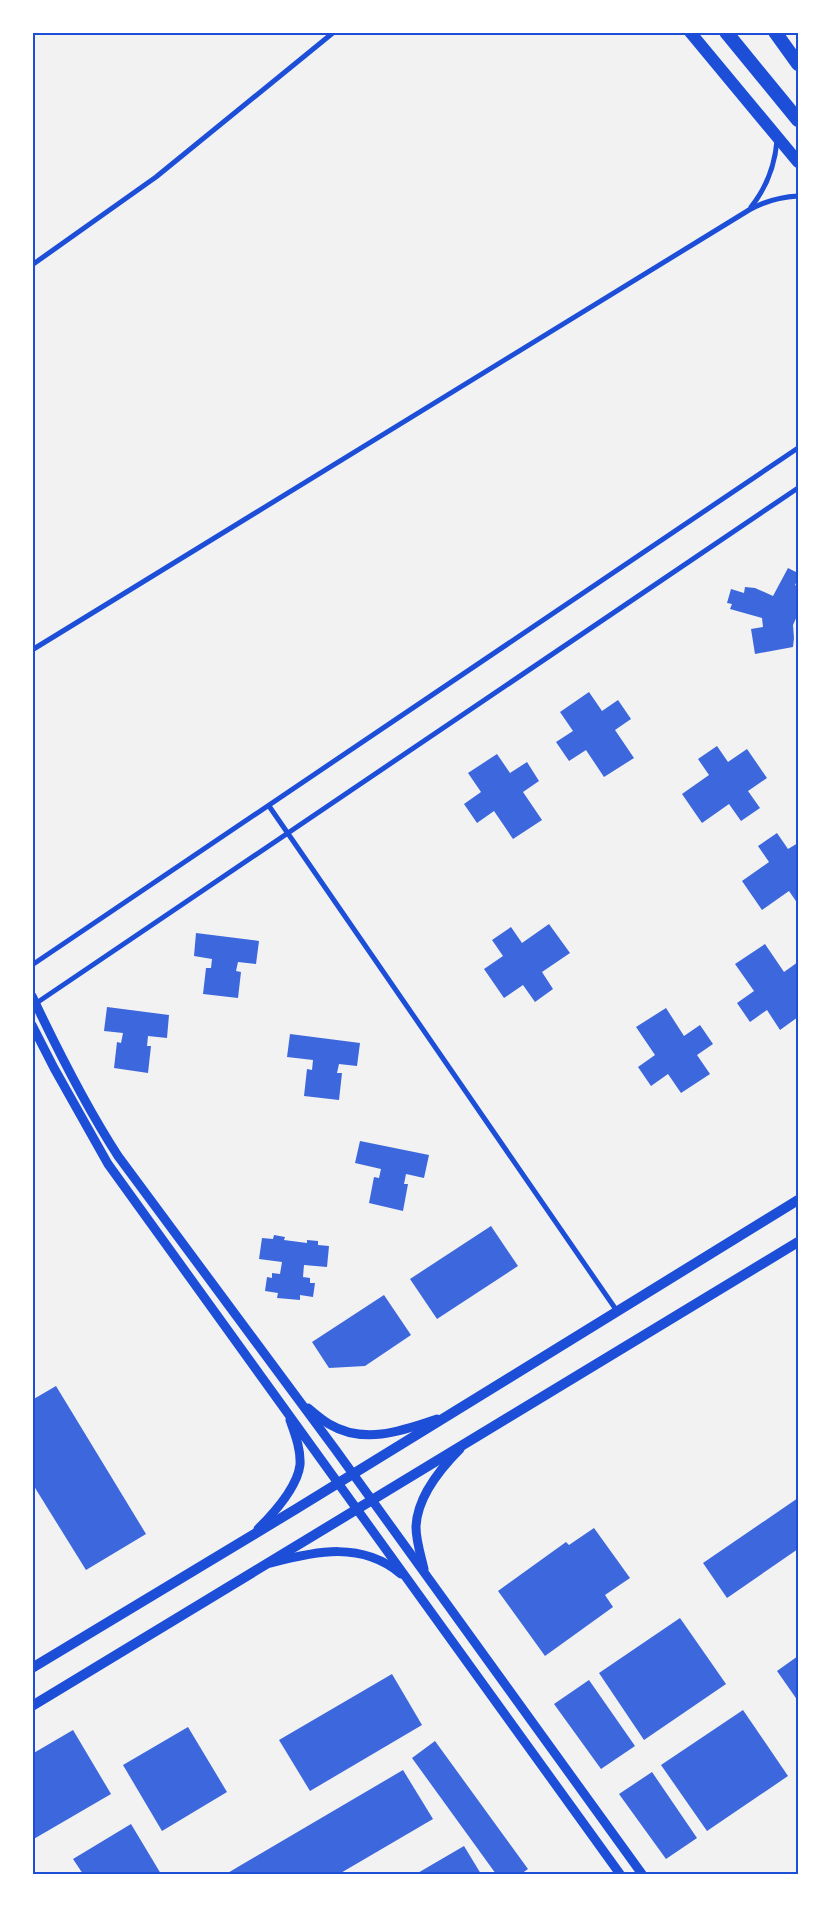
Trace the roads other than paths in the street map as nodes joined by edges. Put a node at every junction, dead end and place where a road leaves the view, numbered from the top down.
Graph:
1 (334, 32) edge
2 (690, 32) edge
3 (726, 32) edge
4 (775, 32) edge
5 (798, 64) edge
6 (798, 120) edge
7 (777, 137) junction
8 (798, 162) edge
9 (798, 196) edge
10 (749, 210) junction
11 (32, 265) edge
12 (798, 448) edge
13 (798, 488) edge
14 (32, 650) edge
15 (269, 806) junction
16 (287, 833) junction
17 (32, 965) edge
18 (34, 1002) edge
19 (32, 1025) edge
20 (798, 1200) edge
21 (798, 1242) edge
22 (617, 1312) junction
23 (300, 1402) junction
24 (285, 1408) junction
25 (449, 1415) junction
26 (463, 1446) junction
27 (353, 1474) junction
28 (339, 1483) junction
29 (372, 1502) junction
30 (358, 1510) junction
31 (250, 1537) junction
32 (269, 1564) junction
33 (425, 1575) junction
34 (412, 1584) junction
35 (32, 1668) edge
36 (32, 1706) edge
37 (620, 1874) edge
38 (642, 1874) edge

1 - 11 street
2 - 7 main road
3 - 6 highway
4 - 5 highway
7 - 8 main road
7 - 10 street
9 - 10 street
10 - 14 street
12 - 15 street
13 - 16 street
15 - 16 street
15 - 17 street
16 - 18 street
16 - 22 street
18 - 23 street
19 - 24 street
20 - 22 main road
21 - 26 main road
22 - 25 main road
23 - 25 street
23 - 27 street
24 - 28 street
24 - 31 street
25 - 27 main road
26 - 29 main road
26 - 33 street
27 - 28 main road
27 - 29 street
28 - 30 street
28 - 31 main road
29 - 30 main road
29 - 33 street
30 - 32 main road
30 - 34 street
31 - 35 main road
32 - 34 street
32 - 36 main road
33 - 38 street
34 - 37 street

